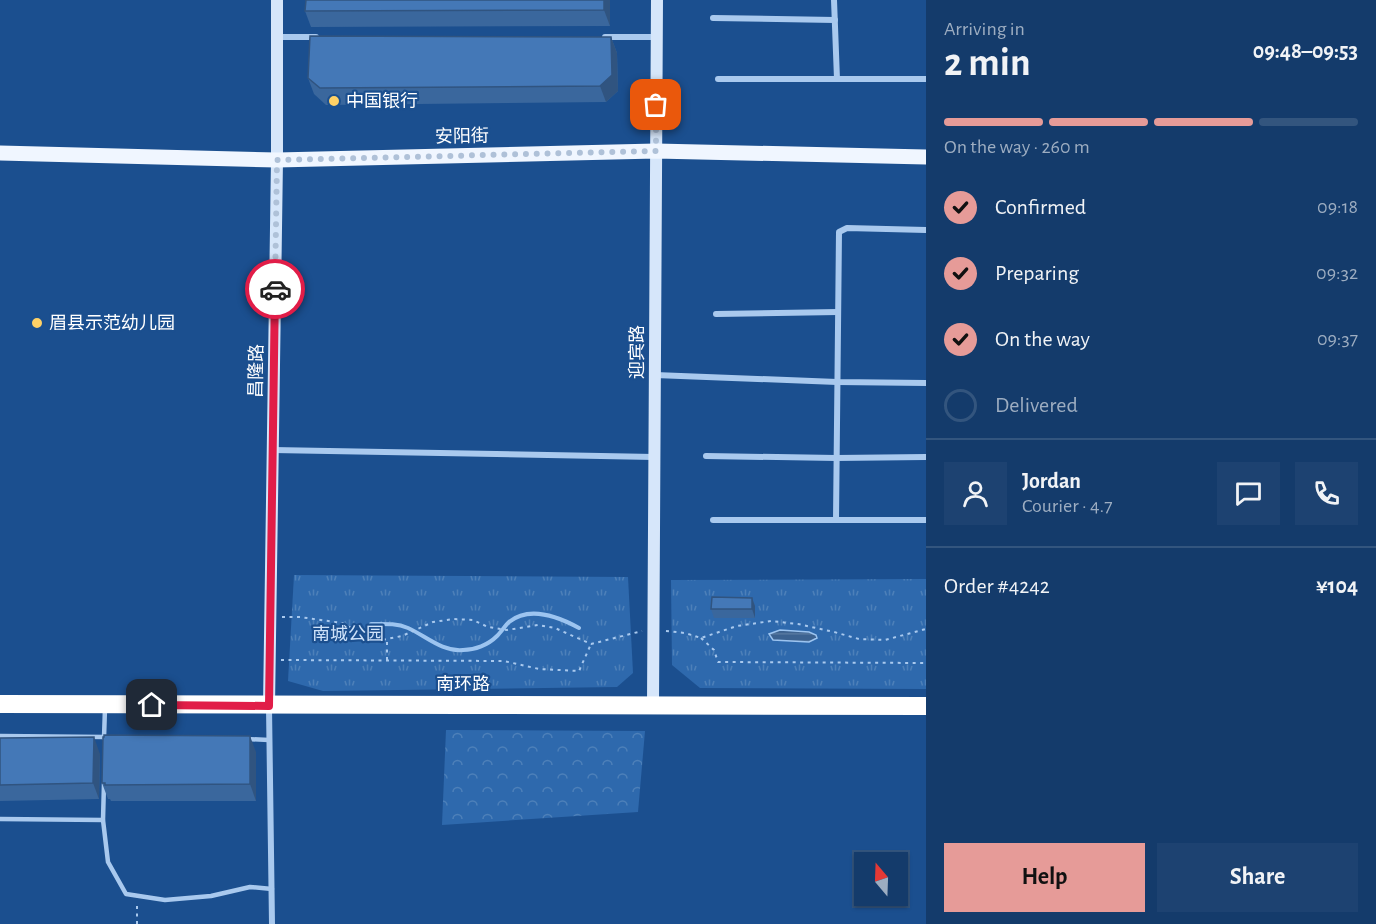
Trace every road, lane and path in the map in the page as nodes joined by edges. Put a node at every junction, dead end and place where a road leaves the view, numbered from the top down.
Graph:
1 (277, 0) edge
2 (657, 0) edge
3 (834, 0) edge
4 (713, 18) dead end
5 (835, 20) junction
6 (277, 37) junction
7 (325, 37) edge
8 (597, 37) edge
9 (657, 37) junction
10 (718, 79) dead end
11 (837, 79) junction
12 (926, 80) edge
13 (656, 151) junction
14 (0, 153) edge
15 (926, 157) edge
16 (277, 160) junction
17 (926, 230) edge
18 (838, 312) junction
19 (716, 314) dead end
20 (655, 375) junction
21 (837, 382) junction
22 (926, 383) edge
23 (273, 450) junction
24 (706, 456) dead end
25 (654, 457) junction
26 (926, 457) edge
27 (836, 458) junction
28 (713, 520) dead end
29 (836, 520) junction
30 (926, 520) edge
31 (270, 617) junction
32 (926, 629) edge
33 (653, 630) junction
34 (701, 638) junction
35 (387, 639) junction
36 (591, 644) junction
37 (269, 660) junction
38 (387, 660) junction
39 (926, 663) edge
40 (0, 704) edge
41 (105, 705) junction
42 (653, 705) junction
43 (269, 706) junction
44 (926, 706) edge
45 (0, 736) edge
46 (105, 737) junction
47 (116, 737) edge
48 (234, 739) edge
49 (269, 740) junction
50 (104, 749) edge
51 (104, 772) edge
52 (0, 819) edge
53 (103, 820) junction
54 (272, 889) junction
55 (137, 896) junction
56 (137, 924) edge
57 (272, 924) edge

1 - 6 street, 昌隆路
2 - 9 street, 迎宾路
3 - 5 street
4 - 5 street
5 - 11 street
6 - 7 street
6 - 16 street, 昌隆路
8 - 9 street
9 - 13 street, 迎宾路
10 - 11 street
11 - 12 street
13 - 15 main road, 安阳街
13 - 16 main road, 安阳街
13 - 20 street, 迎宾路
14 - 16 main road, 安阳街
16 - 23 street, 昌隆路
17 - 18 street
18 - 19 street
18 - 21 street
20 - 21 street
20 - 25 street, 迎宾路
21 - 22 street
21 - 27 street
23 - 25 street
23 - 31 street, 昌隆路
24 - 27 street
25 - 33 street, 迎宾路
26 - 27 street
27 - 29 street
28 - 29 street
29 - 30 street
31 - 35 path
31 - 37 street, 昌隆路
32 - 34 path
33 - 34 path
33 - 36 path
33 - 42 street, 迎宾路
34 - 39 path
35 - 36 path
35 - 38 path
36 - 38 path
37 - 38 path
37 - 43 street, 昌隆路
40 - 41 highway, 南环路
41 - 43 highway, 南环路
41 - 46 lane
42 - 43 highway, 南环路
42 - 44 highway, 南环路
43 - 49 street
45 - 46 lane
46 - 47 lane
46 - 50 lane
48 - 49 lane
49 - 54 street
51 - 53 lane
52 - 53 lane
53 - 55 lane
54 - 55 lane
54 - 57 street
55 - 56 path

